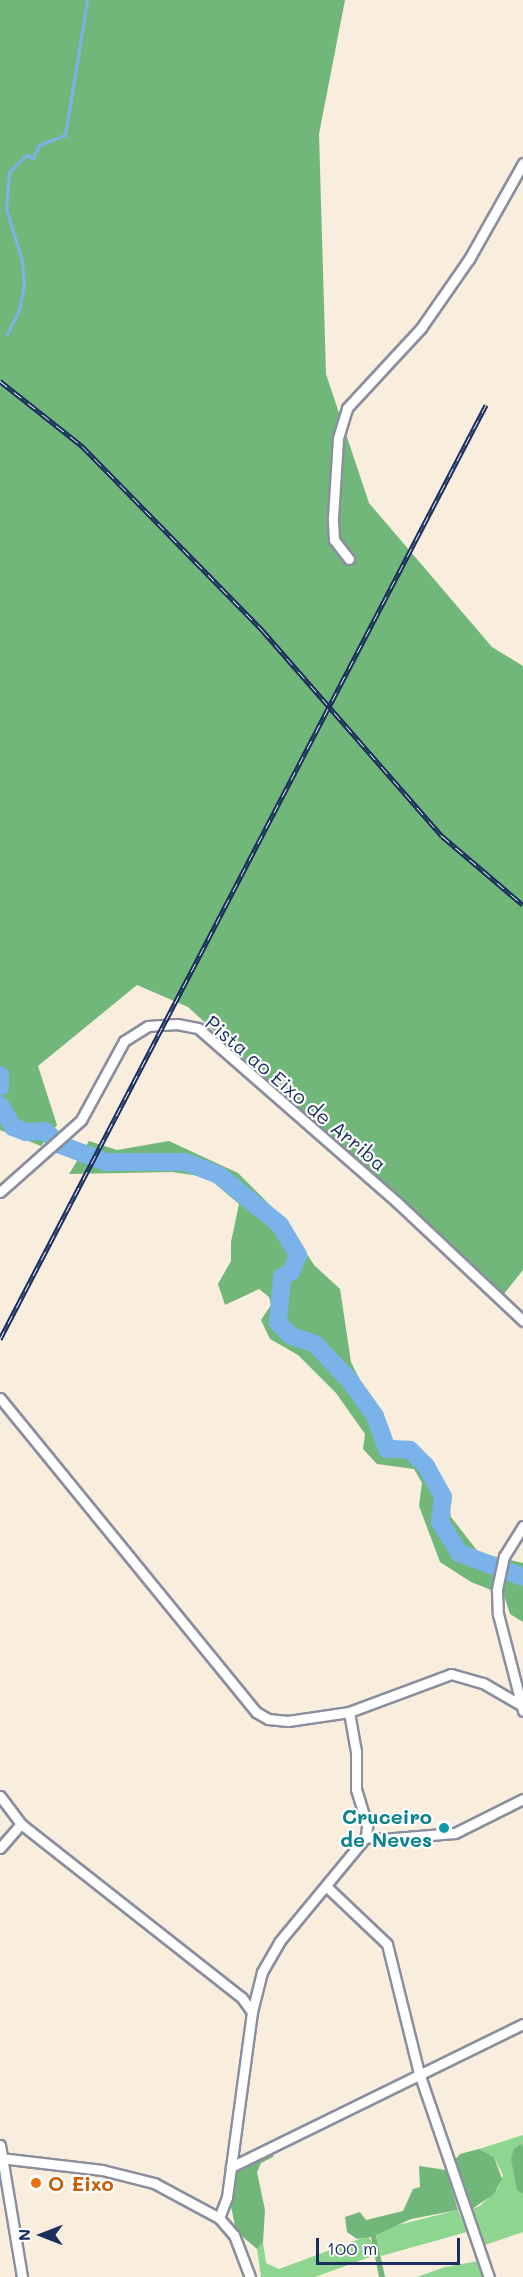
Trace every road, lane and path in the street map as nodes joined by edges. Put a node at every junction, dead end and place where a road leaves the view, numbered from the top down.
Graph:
1 (523, 163) edge
2 (349, 559) dead end
3 (0, 1192) edge
4 (523, 1321) edge
5 (0, 1398) edge
6 (523, 1526) edge
7 (522, 1708) edge
8 (349, 1712) junction
9 (0, 1796) edge
10 (523, 1799) edge
11 (21, 1824) junction
12 (366, 1837) junction
13 (0, 1848) edge
14 (328, 1887) junction
15 (252, 2012) junction
16 (523, 2024) edge
17 (418, 2073) junction
18 (0, 2145) edge
19 (1, 2158) edge
20 (231, 2167) junction
21 (219, 2218) junction
22 (22, 2277) edge
23 (250, 2277) edge
24 (489, 2277) edge

1 - 2 street
3 - 4 street, Pista ao Eixo de Arriba
5 - 8 street
6 - 7 street
7 - 8 street
8 - 12 street
9 - 11 street
10 - 12 street
11 - 13 street
11 - 15 street
12 - 14 street
14 - 15 street
14 - 17 street
15 - 20 street
16 - 17 street
17 - 20 street
17 - 24 street
18 - 19 street
19 - 21 street
19 - 22 street
20 - 21 street
21 - 23 street

